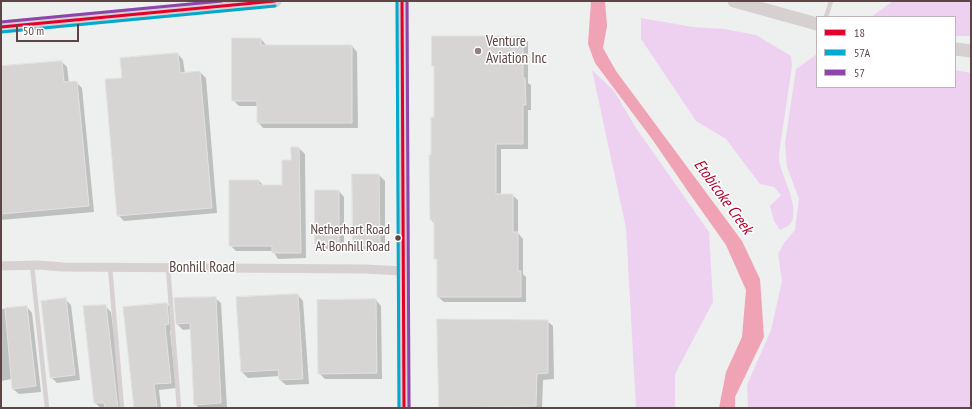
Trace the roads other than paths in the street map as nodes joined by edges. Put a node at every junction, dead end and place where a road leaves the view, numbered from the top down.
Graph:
1 (275, 1) edge
2 (402, 1) edge
3 (734, 1) edge
4 (831, 1) edge
5 (202, 4) edge
6 (826, 16) edge
7 (816, 24) edge
8 (1, 27) edge
9 (956, 49) edge
10 (971, 52) edge
11 (32, 265) junction
12 (1, 266) edge
13 (110, 267) junction
14 (168, 268) junction
15 (403, 271) junction
16 (47, 408) edge
17 (122, 408) edge
18 (179, 408) edge
19 (404, 408) edge

1 - 5 street
2 - 15 street
3 - 7 street
4 - 6 lane
5 - 8 street
9 - 10 street
11 - 12 street, Bonhill Road
11 - 13 street, Bonhill Road
11 - 16 lane
13 - 14 street, Bonhill Road
13 - 17 lane
14 - 15 street, Bonhill Road
14 - 18 lane
15 - 19 street

